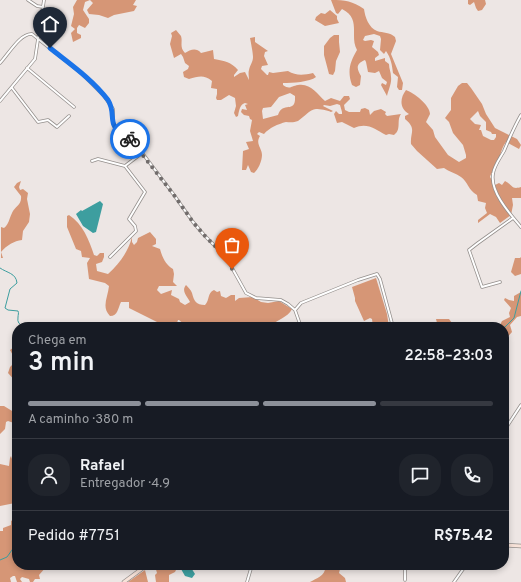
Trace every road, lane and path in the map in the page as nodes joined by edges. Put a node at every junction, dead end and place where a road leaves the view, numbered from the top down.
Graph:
1 (28, 0) edge
2 (44, 0) edge
3 (43, 7) junction
4 (38, 38) junction
5 (0, 63) edge
6 (27, 68) junction
7 (12, 88) junction
8 (0, 101) edge
9 (74, 107) dead end
10 (521, 115) edge
11 (69, 116) dead end
12 (142, 153) junction
13 (92, 161) dead end
14 (124, 166) junction
15 (513, 218) junction
16 (521, 227) edge
17 (110, 257) dead end
18 (500, 282) dead end
19 (295, 310) junction
20 (299, 322) edge
21 (392, 322) edge
22 (521, 405) edge
23 (509, 423) edge
24 (509, 545) edge
25 (521, 546) edge
26 (140, 570) edge
27 (251, 570) edge
28 (405, 570) edge
29 (462, 570) edge
30 (405, 580) dead end
31 (124, 582) edge
32 (247, 582) edge
33 (454, 582) edge

1 - 3 street
2 - 3 street
3 - 4 street
4 - 5 street
4 - 6 street
4 - 12 street
6 - 7 street
6 - 9 street
7 - 8 street
7 - 11 street
10 - 15 street
12 - 14 street
12 - 19 street
13 - 14 street
14 - 17 street
15 - 16 street
15 - 18 street
19 - 20 street
19 - 21 street
22 - 23 street
24 - 25 main road
26 - 31 main road
27 - 32 street
28 - 30 street
29 - 33 street

